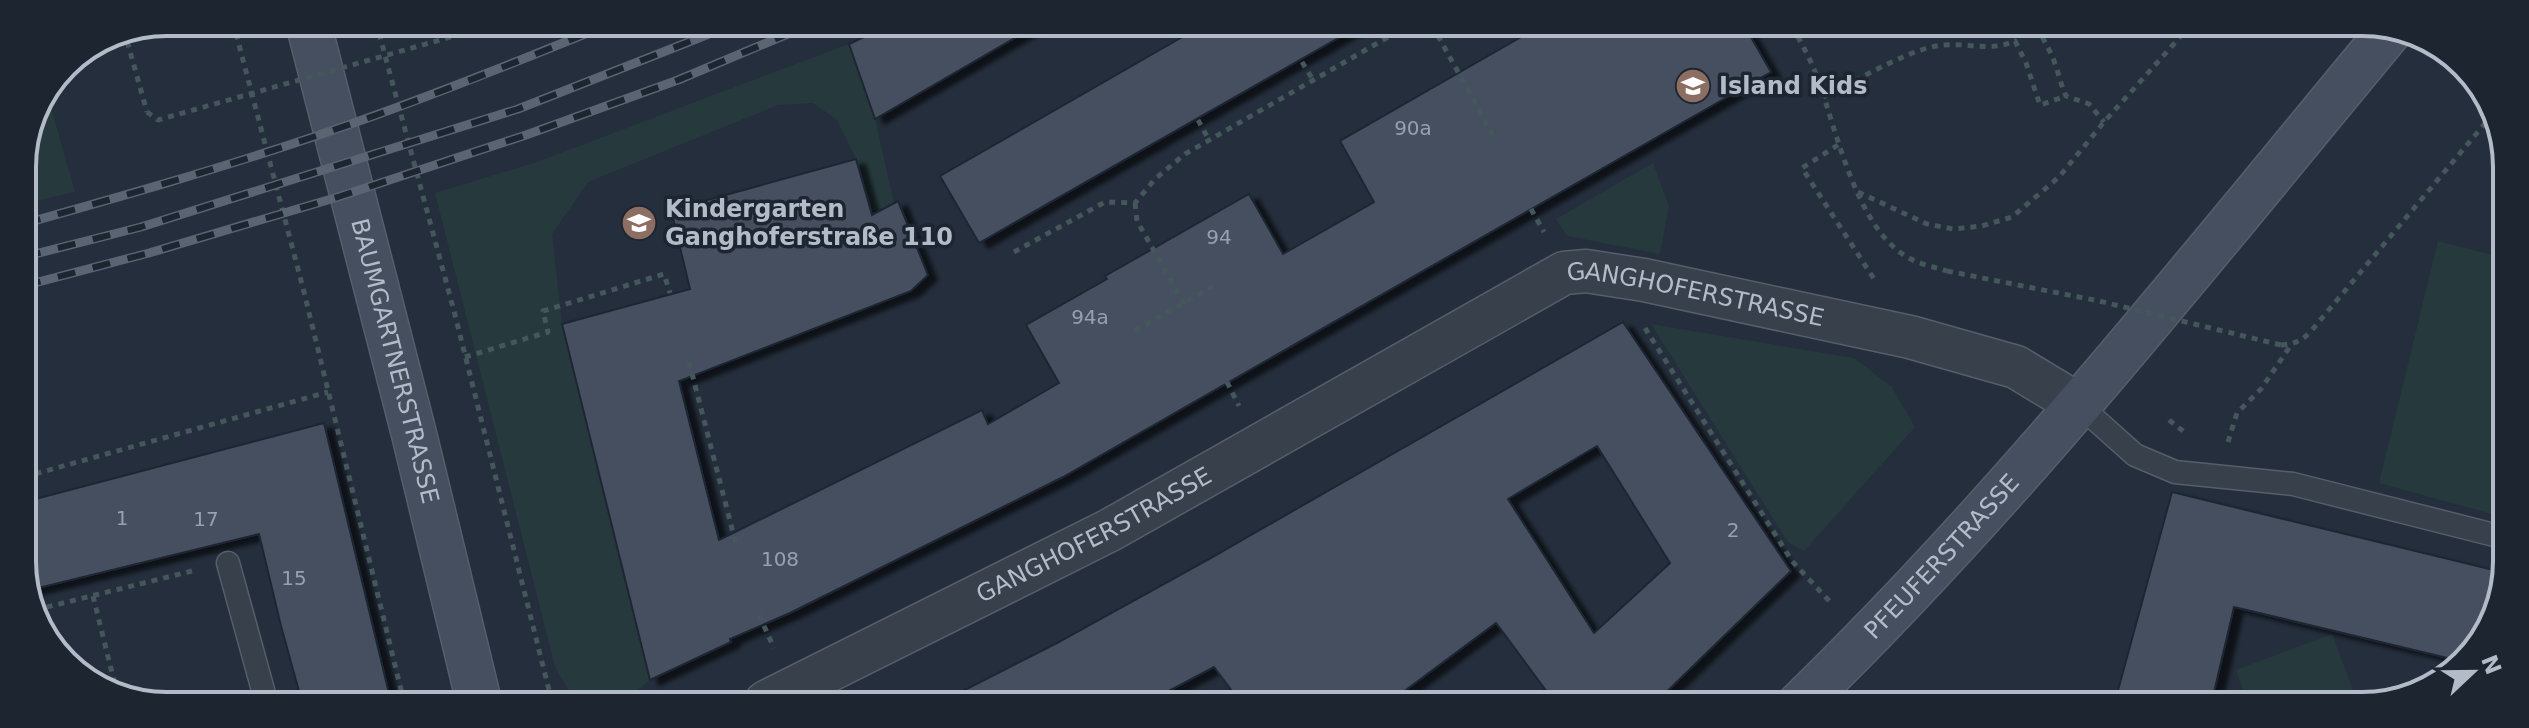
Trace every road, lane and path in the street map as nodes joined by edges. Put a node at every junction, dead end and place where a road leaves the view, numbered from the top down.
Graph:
1 (237, 36) edge
2 (312, 36) edge
3 (380, 36) edge
4 (454, 36) edge
5 (1390, 36) edge
6 (1438, 36) edge
7 (1797, 36) edge
8 (2040, 36) edge
9 (2181, 36) edge
10 (2384, 38) edge
11 (127, 42) edge
12 (1302, 62) dead end
13 (1313, 80) junction
14 (2066, 96) junction
15 (1823, 97) junction
16 (1198, 120) dead end
17 (2104, 122) junction
18 (2485, 123) edge
19 (1493, 135) dead end
20 (1209, 140) junction
21 (1838, 145) junction
22 (1858, 192) junction
23 (1135, 203) junction
24 (1014, 252) dead end
25 (1863, 262) dead end
26 (1661, 283) junction
27 (1213, 286) dead end
28 (670, 293) dead end
29 (1183, 302) junction
30 (1187, 309) dead end
31 (1135, 331) dead end
32 (2292, 344) junction
33 (465, 357) junction
34 (689, 362) dead end
35 (328, 392) junction
36 (2079, 405) junction
37 (2169, 420) dead end
38 (2193, 438) dead end
39 (2215, 444) dead end
40 (36, 474) edge
41 (2493, 535) edge
42 (736, 544) dead end
43 (228, 563) dead end
44 (179, 574) dead end
45 (93, 596) junction
46 (45, 608) edge
47 (1867, 638) junction
48 (114, 680) edge
49 (264, 692) edge
50 (402, 692) edge
51 (477, 692) edge
52 (549, 692) edge
53 (786, 692) edge
54 (1812, 692) edge

1 - 35 path
2 - 51 street, BAUMGARTNERSTRASSE
3 - 33 path
4 - 11 path, bridge
5 - 13 path
6 - 19 path
7 - 15 path
8 - 14 path
9 - 17 path
10 - 36 street
12 - 13 path
13 - 20 path
14 - 15 path
14 - 17 path
15 - 21 path
16 - 20 path
17 - 22 path
18 - 32 path
20 - 23 path
21 - 22 path
21 - 25 path
22 - 32 path, bridge
23 - 24 path
23 - 29 path
26 - 36 street, GANGHOFERSTRASSE
26 - 47 path
26 - 53 street, GANGHOFERSTRASSE
27 - 29 path
28 - 33 path
29 - 30 path
29 - 31 path
32 - 39 path
33 - 52 path
34 - 42 path
35 - 40 path
35 - 50 path
36 - 41 lane
36 - 47 street, PFEUFERSTRASSE
37 - 38 path
43 - 49 lane
44 - 45 path
45 - 46 path
45 - 48 path
47 - 54 street, PFEUFERSTRASSE

